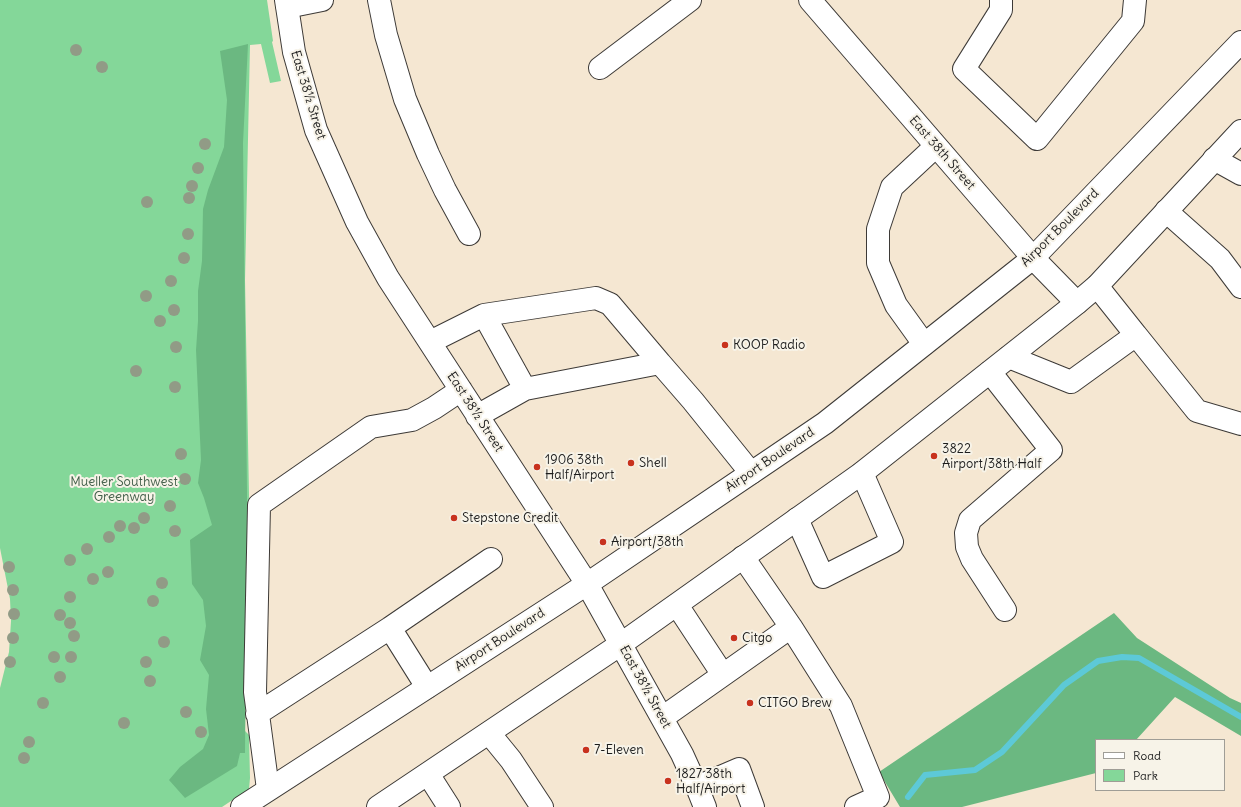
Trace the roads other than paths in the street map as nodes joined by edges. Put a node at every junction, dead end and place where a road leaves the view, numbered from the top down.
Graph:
1 (322, 0) edge
2 (379, 0) edge
3 (690, 0) edge
4 (810, 0) edge
5 (1001, 0) edge
6 (1135, 0) edge
7 (286, 3) edge
8 (1241, 42) edge
9 (600, 68) dead end
10 (1241, 131) edge
11 (936, 146) junction
12 (1214, 159) junction
13 (1241, 174) edge
14 (1166, 211) junction
15 (469, 234) dead end
16 (1033, 258) junction
17 (1097, 286) junction
18 (1241, 287) edge
19 (1077, 303) junction
20 (484, 315) junction
21 (1136, 334) junction
22 (430, 342) junction
23 (924, 344) junction
24 (1009, 357) junction
25 (660, 363) junction
26 (990, 372) junction
27 (525, 388) junction
28 (461, 390) junction
29 (478, 416) junction
30 (1241, 424) edge
31 (751, 473) junction
32 (862, 473) junction
33 (796, 519) junction
34 (744, 557) junction
35 (491, 559) dead end
36 (587, 584) junction
37 (677, 605) junction
38 (1005, 610) dead end
39 (791, 626) junction
40 (390, 628) junction
41 (621, 644) junction
42 (723, 675) junction
43 (428, 687) junction
44 (257, 714) junction
45 (662, 718) junction
46 (489, 733) junction
47 (428, 774) junction
48 (697, 787) junction
49 (258, 800) edge
50 (378, 807) edge
51 (449, 807) edge
52 (542, 807) edge
53 (705, 807) edge
54 (754, 807) edge
55 (856, 807) edge

1 - 7 main road
2 - 15 main road
3 - 9 main road
4 - 11 main road, East 38th Street
5 - 6 main road
7 - 22 main road, East 38½ Street
8 - 16 main road, Airport Boulevard
10 - 12 main road
11 - 16 main road, East 38th Street
11 - 23 main road
12 - 13 main road
12 - 14 main road
14 - 17 main road
14 - 18 main road
16 - 19 main road, East 38th Street
16 - 23 main road, Airport Boulevard
17 - 19 main road
17 - 21 main road
19 - 24 main road
20 - 22 main road
20 - 25 main road
20 - 27 main road
21 - 24 main road
21 - 30 main road
22 - 28 main road, East 38½ Street
23 - 31 main road, Airport Boulevard
24 - 26 main road
25 - 27 main road
25 - 31 main road
26 - 32 main road
26 - 38 main road
27 - 29 main road
28 - 29 main road, East 38½ Street
28 - 44 main road
29 - 36 main road, East 38½ Street
31 - 36 main road, Airport Boulevard
32 - 33 main road
32 - 33 main road
33 - 34 main road
34 - 37 main road
34 - 39 main road
35 - 40 main road
36 - 41 main road, East 38½ Street
36 - 43 main road, Airport Boulevard
37 - 41 main road
37 - 42 main road
39 - 42 main road
39 - 55 main road
40 - 43 main road
40 - 44 main road
41 - 45 main road, East 38½ Street
41 - 46 main road
42 - 45 main road
43 - 49 main road, Airport Boulevard
44 - 49 main road
45 - 48 main road, East 38½ Street
46 - 47 main road
46 - 52 main road
47 - 50 main road
47 - 51 main road
48 - 53 main road, East 38½ Street
48 - 54 main road

